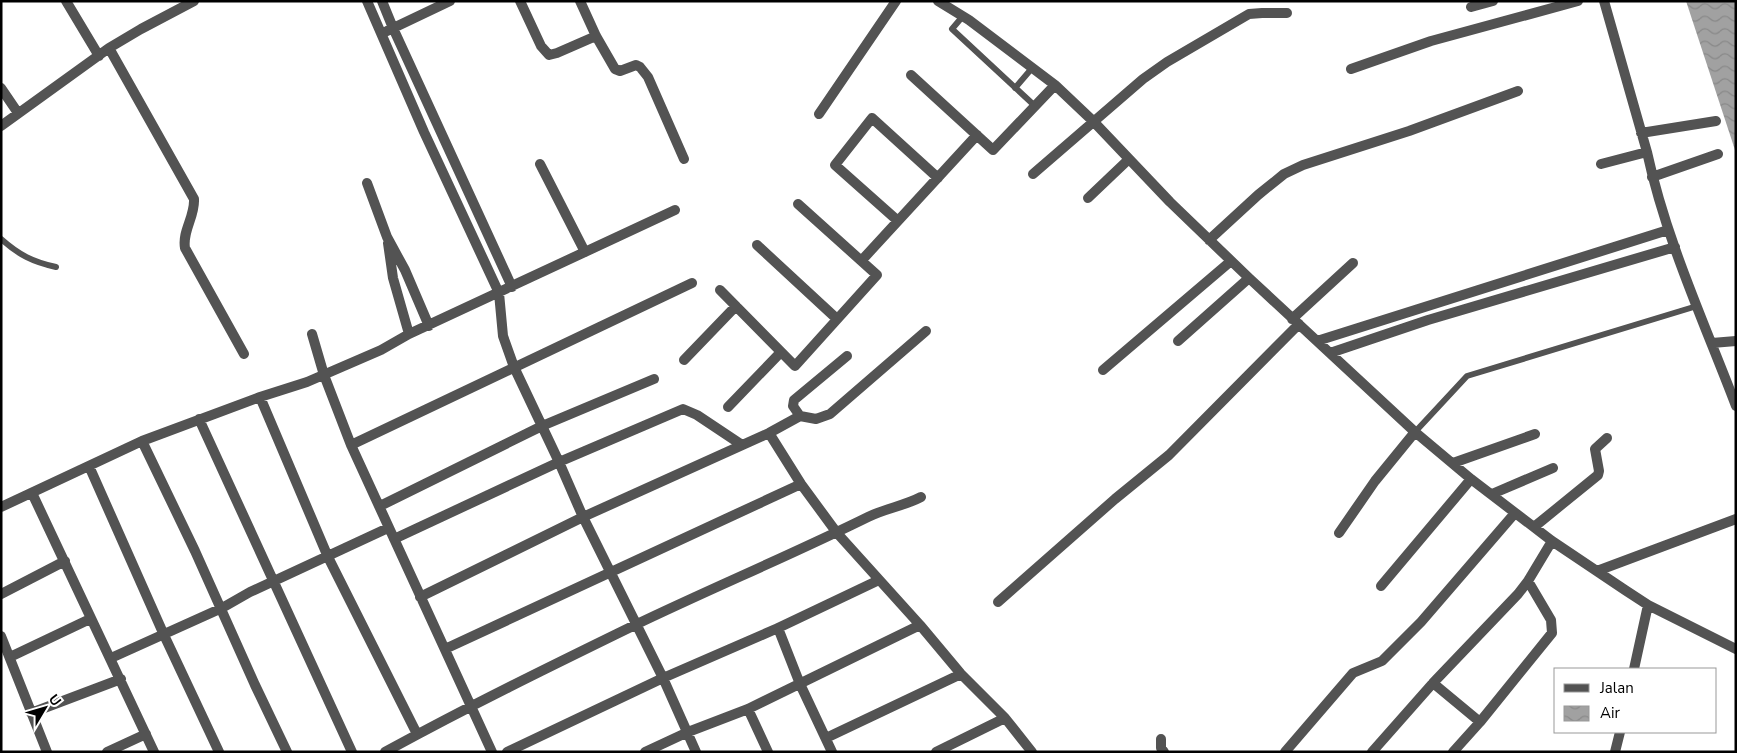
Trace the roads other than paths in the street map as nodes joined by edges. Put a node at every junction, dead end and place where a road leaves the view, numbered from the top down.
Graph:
1 (66, 1) edge
2 (194, 1) edge
3 (367, 1) edge
4 (382, 1) edge
5 (450, 1) edge
6 (520, 1) edge
7 (580, 1) edge
8 (896, 1) edge
9 (938, 1) edge
10 (1492, 1) edge
11 (1578, 1) edge
12 (1604, 1) edge
13 (1471, 7) dead end
14 (1286, 14) dead end
15 (963, 16) junction
16 (393, 28) junction
17 (381, 34) junction
18 (596, 36) junction
19 (110, 48) junction
20 (99, 56) junction
21 (1033, 67) junction
22 (1351, 70) dead end
23 (911, 75) dead end
24 (419, 84) junction
25 (1056, 85) junction
26 (1, 88) edge
27 (1015, 88) junction
28 (406, 92) junction
29 (1518, 92) dead end
30 (1035, 106) junction
31 (18, 113) junction
32 (819, 114) dead end
33 (1093, 121) junction
34 (1716, 121) dead end
35 (437, 124) junction
36 (1, 126) edge
37 (424, 132) junction
38 (1641, 133) junction
39 (977, 135) junction
40 (1647, 152) junction
41 (1718, 154) dead end
42 (684, 159) dead end
43 (1129, 159) junction
44 (540, 164) dead end
45 (1601, 164) dead end
46 (1033, 174) dead end
47 (938, 178) junction
48 (1652, 178) junction
49 (367, 183) dead end
50 (1088, 198) dead end
51 (798, 204) dead end
52 (675, 210) dead end
53 (898, 220) junction
54 (1668, 230) junction
55 (388, 237) junction
56 (1, 239) edge
57 (1209, 240) junction
58 (757, 245) dead end
59 (1675, 247) junction
60 (585, 252) junction
61 (862, 260) junction
62 (1231, 261) junction
63 (1353, 263) dead end
64 (56, 267) dead end
65 (1248, 278) junction
66 (692, 283) dead end
67 (512, 287) junction
68 (720, 290) dead end
69 (499, 293) junction
70 (736, 306) junction
71 (1697, 306) junction
72 (837, 319) junction
73 (1296, 322) junction
74 (429, 326) junction
75 (926, 331) dead end
76 (312, 334) dead end
77 (408, 334) junction
78 (1736, 340) edge
79 (1178, 341) dead end
80 (1317, 341) junction
81 (1712, 343) junction
82 (781, 352) junction
83 (1330, 353) junction
84 (244, 354) dead end
85 (847, 356) dead end
86 (684, 360) dead end
87 (514, 367) junction
88 (1103, 370) dead end
89 (324, 375) junction
90 (654, 379) dead end
91 (260, 397) junction
92 (1736, 406) edge
93 (728, 407) dead end
94 (800, 416) junction
95 (199, 419) junction
96 (542, 426) junction
97 (1415, 432) junction
98 (769, 433) junction
99 (1535, 434) dead end
100 (1607, 438) dead end
101 (142, 441) junction
102 (351, 445) junction
103 (742, 445) junction
104 (559, 462) junction
105 (1452, 462) junction
106 (89, 466) junction
107 (1553, 468) dead end
108 (1471, 479) junction
109 (801, 484) junction
110 (32, 493) junction
111 (1492, 494) junction
112 (921, 497) dead end
113 (380, 506) junction
114 (1, 507) edge
115 (1515, 513) junction
116 (583, 517) junction
117 (1736, 519) edge
118 (1534, 527) junction
119 (388, 528) junction
120 (837, 533) junction
121 (1339, 533) dead end
122 (394, 539) junction
123 (1552, 541) junction
124 (328, 557) junction
125 (65, 561) junction
126 (1597, 571) junction
127 (610, 572) junction
128 (879, 580) junction
129 (274, 581) junction
130 (1528, 581) junction
131 (1381, 586) dead end
132 (1, 594) edge
133 (420, 597) junction
134 (998, 602) dead end
135 (1648, 605) junction
136 (222, 608) junction
137 (90, 619) junction
138 (636, 625) junction
139 (920, 626) junction
140 (778, 628) junction
141 (164, 634) junction
142 (1, 636) edge
143 (1736, 636) edge
144 (1726, 644) junction
145 (445, 649) junction
146 (1736, 649) edge
147 (10, 657) junction
148 (111, 658) junction
149 (1634, 668) edge
150 (961, 674) junction
151 (663, 678) junction
152 (121, 679) junction
153 (1433, 683) junction
154 (800, 684) junction
155 (470, 706) junction
156 (748, 709) junction
157 (31, 714) junction
158 (1005, 718) junction
159 (1480, 722) junction
160 (688, 732) junction
161 (1620, 733) edge
162 (146, 734) junction
163 (417, 734) junction
164 (826, 738) junction
165 (1161, 739) dead end
166 (1376, 750) edge
167 (47, 752) edge
168 (107, 752) edge
169 (154, 752) edge
170 (220, 752) edge
171 (287, 752) edge
172 (352, 752) edge
173 (385, 752) edge
174 (492, 752) edge
175 (507, 752) edge
176 (645, 752) edge
177 (696, 752) edge
178 (768, 752) edge
179 (832, 752) edge
180 (936, 752) edge
181 (1032, 752) edge
182 (1164, 752) edge
183 (1284, 752) edge
184 (1453, 752) edge
185 (1615, 752) edge

1 - 20 street
2 - 19 street
3 - 17 street
4 - 16 street
5 - 16 street
6 - 18 street
7 - 18 street
8 - 32 street
9 - 15 street
10 - 13 street
11 - 22 street
12 - 38 street
14 - 33 street
15 - 21 street
15 - 27 lane
16 - 17 street
16 - 24 street
17 - 28 street
18 - 42 street
19 - 20 street
19 - 84 street
20 - 31 street
21 - 25 street
21 - 27 lane
23 - 39 street
24 - 28 street
24 - 35 street
25 - 30 street
25 - 33 street
26 - 31 street
27 - 30 lane
28 - 37 street
29 - 57 street
30 - 39 street
31 - 36 street
33 - 43 street
33 - 46 street
34 - 38 street
35 - 37 street
35 - 67 street
37 - 69 street
38 - 40 street
39 - 47 street
40 - 45 street
40 - 48 street
41 - 48 street
43 - 50 street
43 - 57 street
44 - 60 street
47 - 53 street
47 - 53 street
48 - 54 street
49 - 55 street
51 - 61 street
52 - 60 street
53 - 61 street
54 - 59 street
54 - 80 street
55 - 74 street
55 - 77 street
56 - 64 lane
57 - 62 street
58 - 72 street
59 - 71 street
59 - 83 street
60 - 67 street
61 - 72 street
62 - 65 street
62 - 88 street
63 - 73 street
65 - 73 street
65 - 79 street
66 - 87 street
67 - 69 street
68 - 70 street
69 - 74 street
69 - 87 street
70 - 82 street
70 - 86 street
71 - 81 street
71 - 97 lane
72 - 82 street
73 - 80 street
73 - 134 street
74 - 77 street
75 - 94 street
76 - 89 street
77 - 89 street
78 - 81 street
80 - 83 street
81 - 92 street
82 - 93 street
83 - 97 street
85 - 94 street
87 - 96 street
87 - 102 street
89 - 91 street
89 - 102 street
90 - 96 street
91 - 95 street
91 - 124 street
94 - 98 street
95 - 101 street
95 - 129 street
96 - 104 street
96 - 113 street
97 - 105 street
97 - 121 street
98 - 103 street
98 - 109 street
99 - 105 street
100 - 118 street
101 - 106 street
101 - 136 street
102 - 113 street
103 - 104 street
103 - 116 street
104 - 116 street
104 - 122 street
105 - 108 street
106 - 110 street
106 - 141 street
107 - 111 street
108 - 111 street
108 - 131 street
109 - 120 street
109 - 127 street
110 - 114 street
110 - 125 street
111 - 115 street
112 - 120 street
113 - 119 street
115 - 118 street
115 - 183 street
116 - 127 street
116 - 133 street
117 - 126 street
118 - 123 street
119 - 122 street
119 - 124 street
120 - 128 street
120 - 138 street
122 - 133 street
123 - 126 street
123 - 130 street
124 - 129 street
124 - 163 street
125 - 132 street
125 - 137 street
126 - 135 street
127 - 138 street
127 - 145 street
128 - 139 street
128 - 140 street
129 - 136 street
129 - 172 street
130 - 153 street
130 - 159 street
133 - 145 street
135 - 144 street
135 - 149 street
136 - 141 street
136 - 171 street
137 - 147 street
137 - 148 street
138 - 151 street
138 - 155 street
139 - 150 street
139 - 154 street
140 - 151 street
140 - 154 street
141 - 148 street
141 - 170 street
142 - 147 street
143 - 144 street
144 - 146 street
145 - 155 street
147 - 157 street
148 - 152 street
150 - 158 street
150 - 164 street
151 - 160 street
151 - 175 street
152 - 157 street
152 - 162 street
153 - 159 street
153 - 166 street
154 - 156 street
154 - 164 street
155 - 163 street
155 - 174 street
156 - 160 street
156 - 178 street
157 - 167 street
158 - 180 street
158 - 181 street
159 - 184 street
160 - 176 street
160 - 177 street
161 - 185 street
162 - 168 street
162 - 169 street
163 - 173 street
164 - 179 street
165 - 182 street

